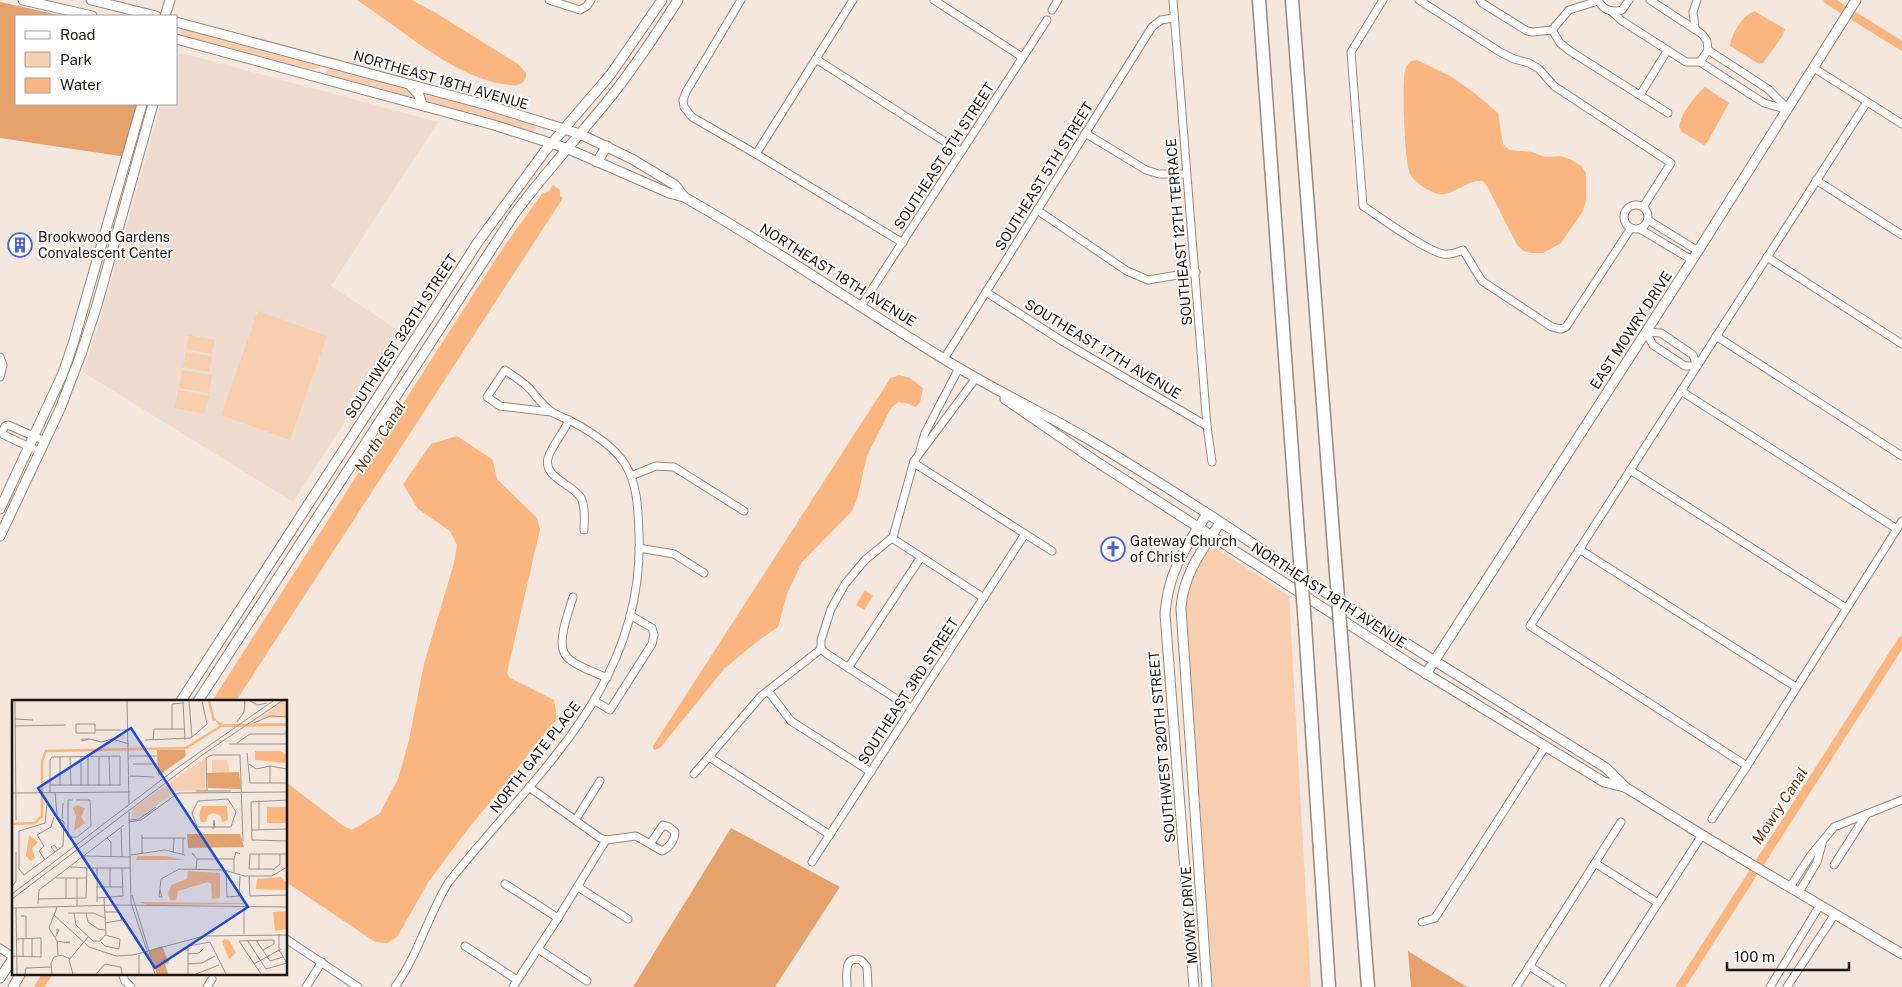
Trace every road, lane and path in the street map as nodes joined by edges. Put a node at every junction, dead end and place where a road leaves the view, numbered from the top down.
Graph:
1 (22, 0) edge
2 (91, 0) edge
3 (170, 0) edge
4 (549, 0) edge
5 (591, 0) edge
6 (662, 0) edge
7 (678, 0) edge
8 (741, 0) edge
9 (853, 0) edge
10 (934, 0) edge
11 (1058, 0) edge
12 (1173, 0) edge
13 (1260, 0) edge
14 (1292, 0) edge
15 (1383, 0) edge
16 (1419, 0) edge
17 (1480, 0) edge
18 (1629, 0) edge
19 (1650, 0) edge
20 (1697, 0) edge
21 (1598, 1) edge
22 (1855, 2) edge
23 (1052, 10) dead end
24 (1611, 11) junction
25 (88, 15) edge
26 (152, 15) edge
27 (165, 15) edge
28 (1174, 18) junction
29 (1047, 20) dead end
30 (178, 23) edge
31 (1695, 28) junction
32 (1552, 30) junction
33 (178, 39) edge
34 (1708, 50) junction
35 (1667, 52) junction
36 (1022, 58) junction
37 (816, 59) junction
38 (1700, 62) junction
39 (330, 63) junction
40 (1814, 68) junction
41 (312, 75) junction
42 (409, 84) junction
43 (1640, 95) junction
44 (1867, 102) junction
45 (142, 105) edge
46 (153, 105) edge
47 (422, 105) junction
48 (1788, 110) junction
49 (1668, 113) dead end
50 (1902, 124) edge
51 (565, 129) junction
52 (1085, 133) junction
53 (580, 134) junction
54 (552, 144) junction
55 (607, 146) junction
56 (566, 148) junction
57 (962, 152) junction
58 (756, 154) junction
59 (597, 162) junction
60 (1186, 174) junction
61 (1816, 180) junction
62 (684, 197) junction
63 (1643, 207) junction
64 (1036, 210) junction
65 (1648, 220) junction
66 (1631, 228) junction
67 (1640, 228) junction
68 (1902, 235) edge
69 (902, 243) junction
70 (1698, 251) junction
71 (1766, 257) junction
72 (1692, 260) junction
73 (1196, 272) junction
74 (986, 292) junction
75 (861, 306) junction
76 (1646, 332) junction
77 (1716, 336) junction
78 (417, 338) junction
79 (1676, 343) junction
80 (1902, 344) edge
81 (424, 353) junction
82 (1668, 355) junction
83 (0, 357) edge
84 (944, 359) junction
85 (1697, 366) junction
86 (958, 368) junction
87 (0, 377) edge
88 (976, 378) junction
89 (1681, 391) junction
90 (551, 412) junction
91 (569, 420) junction
92 (1207, 426) junction
93 (34, 436) junction
94 (45, 441) junction
95 (29, 448) junction
96 (40, 452) junction
97 (919, 453) junction
98 (1902, 456) edge
99 (1212, 462) dead end
100 (914, 463) junction
101 (1630, 470) junction
102 (631, 476) junction
103 (0, 509) edge
104 (744, 511) dead end
105 (1206, 514) junction
106 (1902, 521) edge
107 (1220, 523) junction
108 (1198, 527) junction
109 (1896, 529) junction
110 (584, 530) dead end
111 (1025, 534) junction
112 (0, 536) edge
113 (1212, 536) junction
114 (892, 538) junction
115 (639, 548) junction
116 (1579, 549) junction
117 (1052, 551) dead end
118 (921, 557) junction
119 (704, 573) dead end
120 (573, 597) dead end
121 (984, 598) junction
122 (1846, 608) junction
123 (630, 615) junction
124 (821, 649) junction
125 (1434, 661) junction
126 (848, 668) junction
127 (1426, 674) junction
128 (607, 678) junction
129 (1796, 686) junction
130 (768, 691) junction
131 (182, 700) edge
132 (199, 700) edge
133 (595, 701) junction
134 (912, 709) junction
135 (1545, 747) junction
136 (709, 757) junction
137 (1746, 766) junction
138 (871, 772) junction
139 (694, 774) dead end
140 (600, 781) dead end
141 (529, 787) junction
142 (1625, 787) junction
143 (1902, 800) edge
144 (1866, 815) junction
145 (576, 819) junction
146 (1712, 819) dead end
147 (1621, 822) dead end
148 (830, 835) junction
149 (1702, 835) junction
150 (1824, 839) junction
151 (606, 840) junction
152 (650, 844) dead end
153 (812, 862) dead end
154 (1595, 863) junction
155 (1834, 865) dead end
156 (505, 884) dead end
157 (578, 887) junction
158 (1790, 887) junction
159 (1799, 892) junction
160 (1658, 903) junction
161 (1820, 905) junction
162 (1835, 914) junction
163 (558, 918) junction
164 (628, 919) dead end
165 (1422, 922) dead end
166 (288, 940) edge
167 (465, 946) dead end
168 (0, 948) edge
169 (538, 949) junction
170 (1902, 953) edge
171 (12, 956) edge
172 (12, 960) edge
173 (322, 962) junction
174 (1529, 966) junction
175 (21, 974) edge
176 (122, 974) edge
177 (0, 978) edge
178 (212, 980) dead end
179 (517, 980) junction
180 (587, 981) dead end
181 (12, 987) edge
182 (132, 987) edge
183 (207, 987) edge
184 (306, 987) edge
185 (358, 987) edge
186 (395, 987) edge
187 (513, 987) edge
188 (847, 987) edge
189 (868, 987) edge
190 (1194, 987) edge
191 (1207, 987) edge
192 (1329, 987) edge
193 (1368, 987) edge
194 (1516, 987) edge
195 (1562, 987) edge
196 (1604, 987) edge
197 (1770, 987) edge
198 (1788, 987) edge

1 - 25 street
2 - 26 street
3 - 27 street
4 - 5 street
6 - 51 street, SOUTHWEST 328TH STREET
7 - 53 street, SOUTHWEST 328TH STREET
8 - 58 street
9 - 37 street
10 - 36 street
11 - 23 street
12 - 28 street, SOUTHEAST 12TH TERRACE
13 - 192 highway, bridge
14 - 193 highway, bridge
15 - 66 street
16 - 63 street
17 - 32 street
18 - 24 street
19 - 31 street
20 - 31 street
21 - 24 street
21 - 32 street
22 - 40 street, EAST MOWRY DRIVE
24 - 35 street
28 - 52 street, SOUTHEAST 5TH STREET
28 - 60 street, SOUTHEAST 12TH TERRACE
29 - 36 street, SOUTHEAST 6TH STREET
30 - 39 street, NORTHEAST 18TH AVENUE
31 - 34 street
32 - 43 street
33 - 41 street, NORTHEAST 18TH AVENUE
34 - 38 street
34 - 48 street
35 - 38 street
35 - 43 street
36 - 57 street, SOUTHEAST 6TH STREET
37 - 57 street
37 - 58 street
38 - 48 street
39 - 41 street
39 - 42 street, NORTHEAST 18TH AVENUE
40 - 44 street
40 - 48 street, EAST MOWRY DRIVE
41 - 47 street, NORTHEAST 18TH AVENUE
42 - 47 street
42 - 51 street, NORTHEAST 18TH AVENUE
43 - 49 street
44 - 50 street
44 - 61 street
45 - 93 street
46 - 94 street
47 - 54 street, NORTHEAST 18TH AVENUE
48 - 70 street, EAST MOWRY DRIVE
51 - 53 street, NORTHEAST 18TH AVENUE
51 - 54 street, SOUTHWEST 328TH STREET
52 - 60 street
52 - 64 street, SOUTHEAST 5TH STREET
53 - 55 street, NORTHEAST 18TH AVENUE
53 - 56 street, SOUTHWEST 328TH STREET
54 - 56 street, NORTHEAST 18TH AVENUE
54 - 78 street, SOUTHWEST 328TH STREET
55 - 59 street
55 - 62 street, NORTHEAST 18TH AVENUE
56 - 59 street, NORTHEAST 18TH AVENUE
56 - 81 street, SOUTHWEST 328TH STREET
57 - 69 street, SOUTHEAST 6TH STREET
58 - 69 street
59 - 62 street, NORTHEAST 18TH AVENUE
60 - 73 street, SOUTHEAST 12TH TERRACE
61 - 68 street
61 - 71 street
62 - 75 street, NORTHEAST 18TH AVENUE
63 - 65 street
63 - 66 street
64 - 73 street
64 - 74 street, SOUTHEAST 5TH STREET
65 - 67 street
65 - 70 street
66 - 67 street
67 - 72 street
69 - 75 street, SOUTHEAST 6TH STREET
70 - 72 street, EAST MOWRY DRIVE
71 - 77 street
71 - 80 street
72 - 76 street, EAST MOWRY DRIVE
73 - 92 street, SOUTHEAST 12TH TERRACE
74 - 84 street, SOUTHEAST 5TH STREET
74 - 92 street, SOUTHEAST 17TH AVENUE
75 - 84 street, NORTHEAST 18TH AVENUE
76 - 79 street
76 - 82 street
76 - 125 street, EAST MOWRY DRIVE
77 - 85 street
77 - 98 street
78 - 81 street
78 - 131 street, SOUTHWEST 328TH STREET
79 - 82 street
79 - 85 street
81 - 132 street, SOUTHWEST 328TH STREET
82 - 85 street
83 - 87 street
84 - 86 street, NORTHEAST 18TH AVENUE
85 - 89 street
86 - 88 street, NORTHEAST 18TH AVENUE
86 - 97 street
88 - 97 street
88 - 105 street, NORTHEAST 18TH AVENUE
88 - 108 street, NORTHEAST 18TH AVENUE
89 - 101 street
89 - 109 street
90 - 90 street
90 - 91 street, NORTH GATE PLACE
91 - 102 street, NORTH GATE PLACE
91 - 110 street
92 - 99 street, SOUTHEAST 12TH TERRACE
93 - 94 street
93 - 95 street
93 - 95 street
94 - 96 street
95 - 96 street
95 - 103 street
96 - 112 street
97 - 100 street
100 - 111 street
100 - 114 street
101 - 116 street
101 - 122 street
102 - 104 street
102 - 115 street, NORTH GATE PLACE
105 - 107 street, NORTHEAST 18TH AVENUE
105 - 108 street, SOUTHWEST 320TH STREET
106 - 109 street
107 - 113 street, MOWRY DRIVE
107 - 125 street, NORTHEAST 18TH AVENUE
108 - 113 street, NORTHEAST 18TH AVENUE
108 - 190 street, SOUTHWEST 320TH STREET
109 - 122 street
111 - 117 street
111 - 121 street, SOUTHEAST 3RD STREET
113 - 127 street, NORTHEAST 18TH AVENUE
113 - 191 street, MOWRY DRIVE
114 - 118 street
114 - 124 street
115 - 119 street
115 - 123 street, NORTH GATE PLACE
116 - 129 street
116 - 137 street
118 - 121 street
118 - 126 street
120 - 128 street
121 - 134 street, SOUTHEAST 3RD STREET
122 - 129 street
123 - 128 street, NORTH GATE PLACE
123 - 133 street
124 - 126 street
124 - 130 street
125 - 127 street, EAST MOWRY DRIVE
125 - 142 street, NORTHEAST 18TH AVENUE
126 - 134 street
127 - 135 street, NORTHEAST 18TH AVENUE
128 - 133 street, NORTH GATE PLACE
129 - 137 street
130 - 136 street
130 - 138 street
133 - 141 street, NORTH GATE PLACE
134 - 138 street, SOUTHEAST 3RD STREET
135 - 142 street, NORTHEAST 18TH AVENUE
135 - 165 street
136 - 139 street
136 - 148 street
137 - 146 street
138 - 148 street, SOUTHEAST 3RD STREET
140 - 145 street
141 - 145 street
141 - 186 street, NORTH GATE PLACE
142 - 149 street, NORTHEAST 18TH AVENUE
143 - 144 street
144 - 150 street
144 - 155 street
145 - 151 street
147 - 154 street
148 - 153 street, SOUTHEAST 3RD STREET
149 - 158 street, NORTHEAST 18TH AVENUE
149 - 160 street
150 - 158 street
150 - 159 street
151 - 152 street
151 - 157 street
154 - 160 street
154 - 174 street
156 - 163 street
157 - 163 street
157 - 164 street
158 - 159 street, NORTHEAST 18TH AVENUE
159 - 161 street, NORTHEAST 18TH AVENUE
160 - 196 street
161 - 162 street, NORTHEAST 18TH AVENUE
161 - 197 street
162 - 170 street, NORTHEAST 18TH AVENUE
162 - 198 street
163 - 169 street
166 - 173 street
167 - 179 street
168 - 171 street
169 - 179 street
169 - 180 street
172 - 177 street
173 - 184 street
173 - 185 street
174 - 194 street
174 - 195 street
175 - 181 street
176 - 182 street
178 - 183 street
179 - 187 street
188 - 189 street

